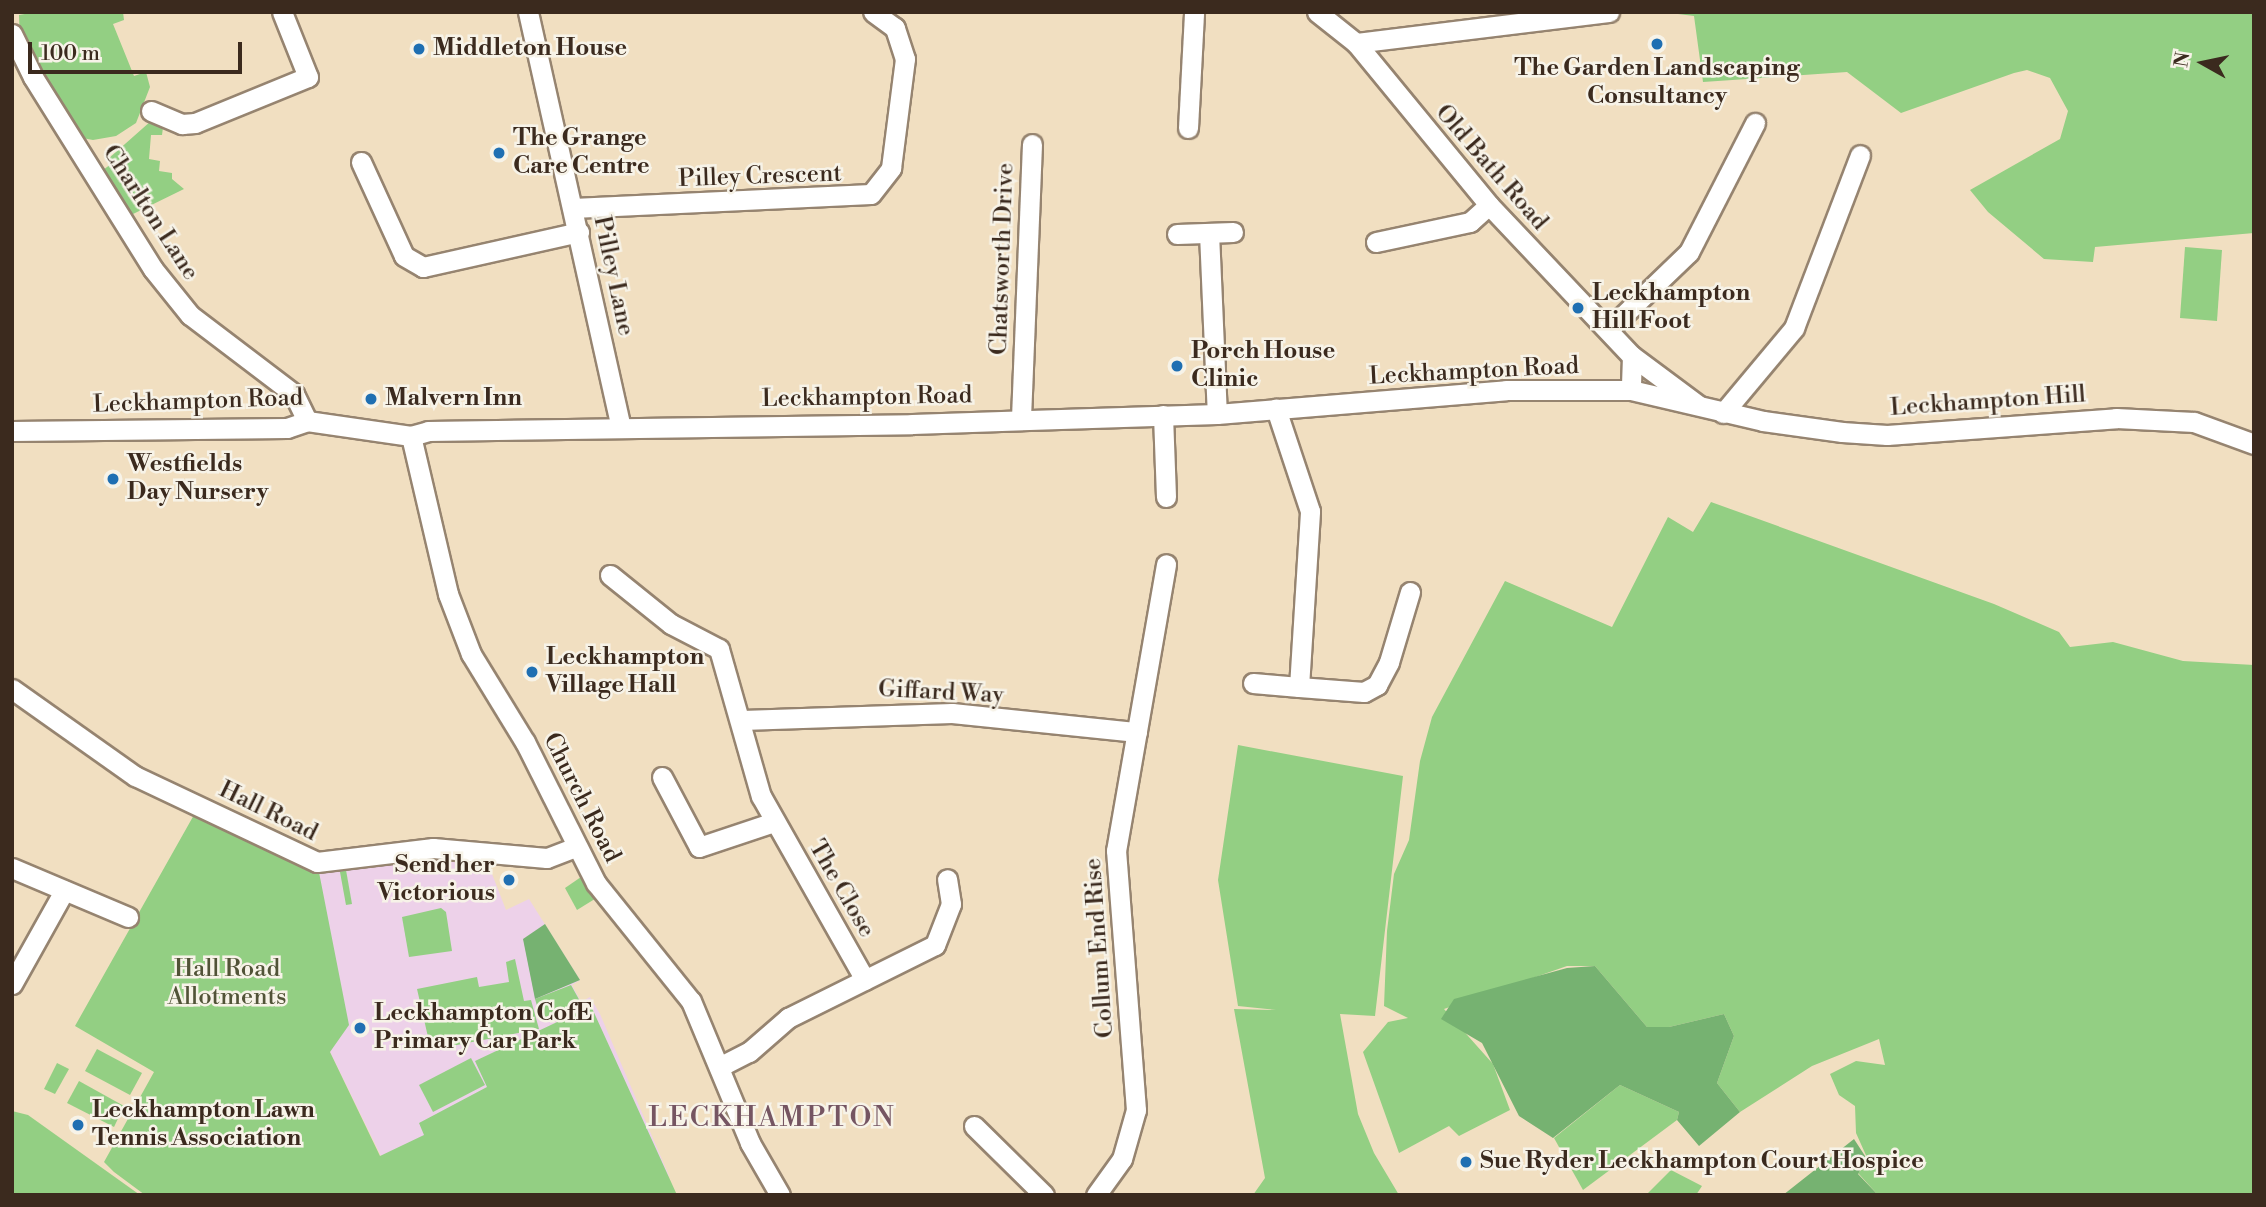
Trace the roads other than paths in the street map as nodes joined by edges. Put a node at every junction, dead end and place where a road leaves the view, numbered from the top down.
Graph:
1 (282, 12) edge
2 (528, 12) edge
3 (873, 12) edge
4 (1194, 12) edge
5 (1317, 12) edge
6 (1609, 12) edge
7 (1493, 19) edge
8 (12, 34) edge
9 (1356, 43) junction
10 (151, 111) dead end
11 (1755, 123) dead end
12 (1188, 128) dead end
13 (1032, 144) dead end
14 (1860, 155) dead end
15 (361, 162) dead end
16 (1489, 205) junction
17 (573, 208) junction
18 (579, 232) junction
19 (1233, 232) dead end
20 (1209, 233) junction
21 (1177, 234) dead end
22 (1376, 242) dead end
23 (1608, 330) junction
24 (1632, 356) junction
25 (1632, 390) junction
26 (1700, 407) junction
27 (1276, 409) junction
28 (1723, 413) junction
29 (1217, 414) junction
30 (1163, 415) junction
31 (1021, 418) junction
32 (307, 421) junction
33 (621, 427) junction
34 (12, 431) edge
35 (411, 436) junction
36 (2254, 444) edge
37 (1166, 497) dead end
38 (1166, 564) dead end
39 (610, 575) dead end
40 (1410, 592) dead end
41 (1253, 683) dead end
42 (1299, 687) junction
43 (12, 689) edge
44 (742, 719) junction
45 (1137, 732) junction
46 (662, 777) dead end
47 (774, 822) junction
48 (575, 847) junction
49 (12, 868) edge
50 (947, 879) dead end
51 (64, 891) junction
52 (128, 917) dead end
53 (865, 980) junction
54 (12, 984) edge
55 (719, 1067) junction
56 (974, 1126) dead end
57 (780, 1195) edge
58 (1044, 1195) edge
59 (1096, 1195) edge

1 - 10 street
2 - 17 street, Pilley Lane
3 - 17 street, Pilley Crescent
4 - 12 street
5 - 9 street, Old Bath Road
6 - 7 street
7 - 9 street
8 - 32 street, Charlton Lane
9 - 16 street, Old Bath Road
11 - 23 street
13 - 31 street, Chatsworth Drive
14 - 28 street
15 - 18 street
16 - 22 street
16 - 23 street, Old Bath Road
17 - 18 street, Pilley Lane
18 - 33 street, Pilley Lane
19 - 20 street
20 - 21 street
20 - 29 street
23 - 24 street, Old Bath Road
24 - 25 street
24 - 26 street, Old Bath Road
25 - 26 street, Leckhampton Road
25 - 27 street, Leckhampton Road
26 - 28 street, Leckhampton Road
27 - 29 street, Leckhampton Road
27 - 42 street
28 - 36 street, Leckhampton Hill
29 - 30 street, Leckhampton Road
30 - 31 street, Leckhampton Road
30 - 37 street
31 - 33 street, Leckhampton Road
32 - 34 street, Leckhampton Road
32 - 35 street, Leckhampton Road
33 - 35 street, Leckhampton Road
35 - 48 street, Church Road
38 - 45 street, Collum End Rise
39 - 44 street, The Close
40 - 42 street
41 - 42 street
43 - 48 street, Hall Road
44 - 45 street, Giffard Way
44 - 47 street, The Close
45 - 59 street, Collum End Rise
46 - 47 street
47 - 53 street, The Close
48 - 55 street, Church Road
49 - 51 street
50 - 53 street
51 - 52 street
51 - 54 street
53 - 55 street
55 - 57 street, Church Road
56 - 58 street

